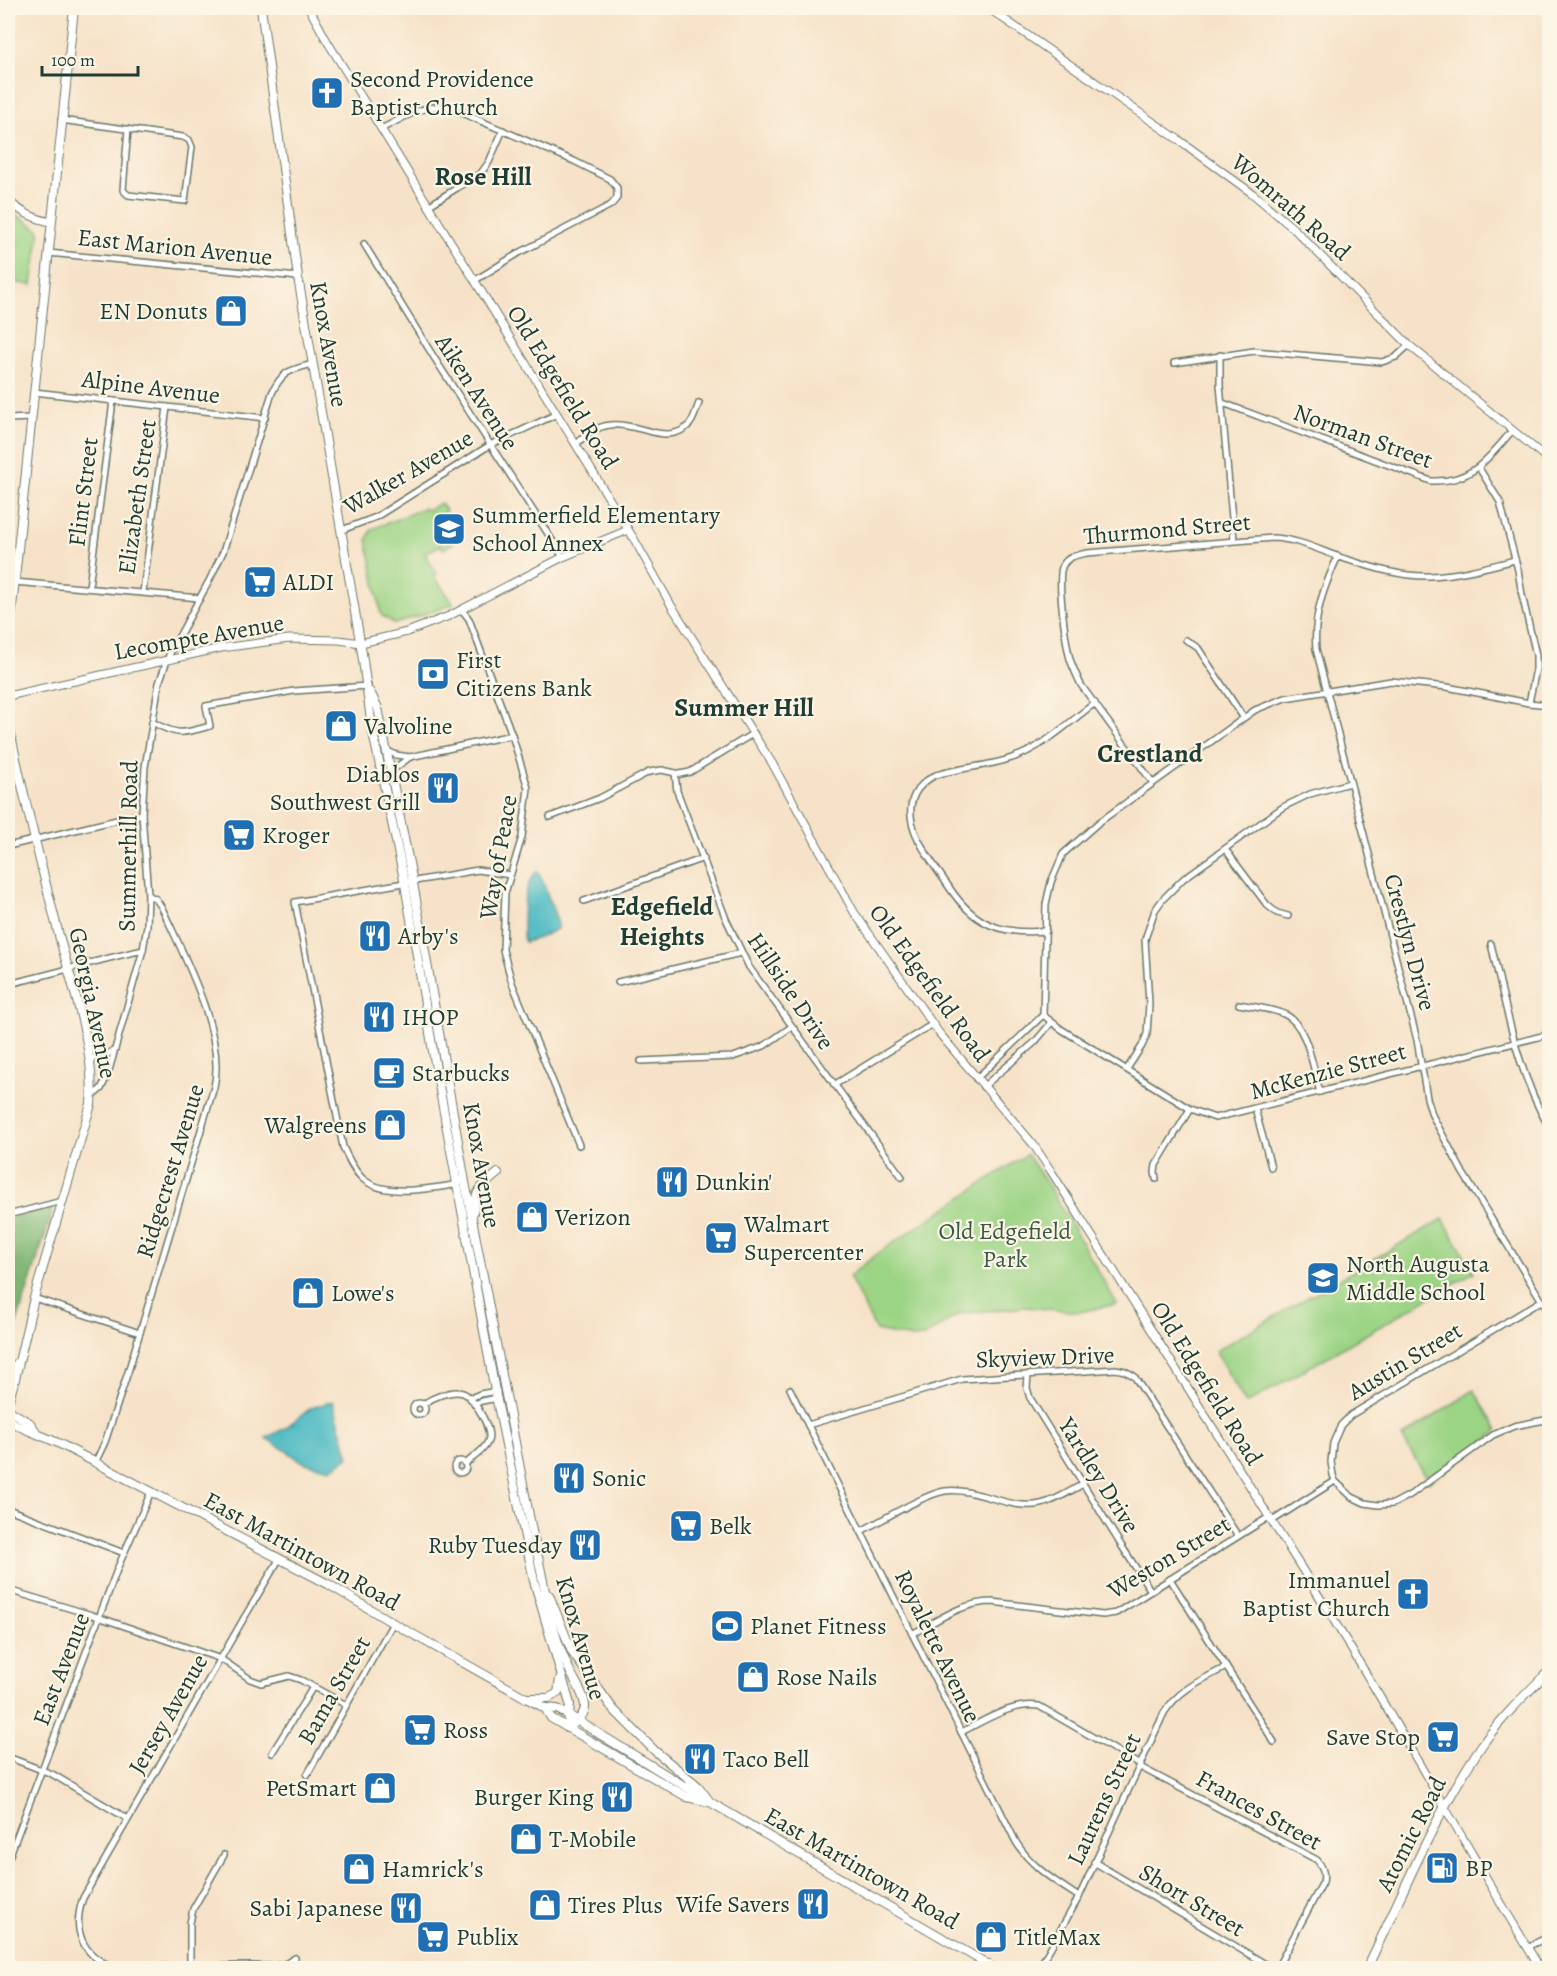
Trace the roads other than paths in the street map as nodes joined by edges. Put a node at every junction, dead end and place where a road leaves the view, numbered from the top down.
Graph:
1 (74, 8) edge
2 (261, 8) edge
3 (309, 8) edge
4 (988, 8) edge
5 (61, 120) junction
6 (128, 129) junction
7 (381, 129) junction
8 (503, 130) junction
9 (8, 201) edge
10 (428, 207) junction
11 (51, 222) junction
12 (364, 244) dead end
13 (48, 253) junction
14 (298, 277) junction
15 (474, 281) junction
16 (1409, 345) junction
17 (1220, 355) junction
18 (1174, 363) dead end
19 (313, 364) junction
20 (33, 392) junction
21 (113, 401) junction
22 (1223, 403) junction
23 (699, 404) dead end
24 (167, 407) junction
25 (557, 414) junction
26 (31, 418) junction
27 (265, 418) junction
28 (8, 419) edge
29 (1512, 431) junction
30 (490, 445) junction
31 (576, 445) junction
32 (1550, 461) edge
33 (1479, 468) junction
34 (628, 530) junction
35 (342, 531) junction
36 (1234, 540) junction
37 (1338, 556) junction
38 (563, 557) junction
39 (1515, 560) junction
40 (14, 582) junction
41 (89, 587) junction
42 (143, 592) junction
43 (200, 598) junction
44 (10, 603) edge
45 (462, 610) junction
46 (1186, 640) dead end
47 (361, 643) junction
48 (8, 646) edge
49 (167, 659) junction
50 (368, 686) junction
51 (1327, 690) junction
52 (8, 696) edge
53 (1095, 703) junction
54 (1529, 703) junction
55 (1550, 705) edge
56 (1243, 717) junction
57 (8, 721) edge
58 (152, 722) junction
59 (754, 733) junction
60 (512, 735) junction
61 (385, 750) junction
62 (410, 757) junction
63 (390, 772) junction
64 (675, 773) junction
65 (1153, 783) junction
66 (1350, 783) junction
67 (142, 814) junction
68 (550, 817) dead end
69 (35, 839) junction
70 (8, 846) edge
71 (1225, 849) junction
72 (704, 858) junction
73 (510, 875) junction
74 (409, 884) junction
75 (148, 895) junction
76 (584, 901) dead end
77 (1288, 916) dead end
78 (1046, 931) junction
79 (1491, 944) dead end
80 (143, 950) junction
81 (741, 953) junction
82 (68, 970) junction
83 (618, 982) dead end
84 (8, 984) edge
85 (1239, 1004) dead end
86 (1043, 1015) junction
87 (1052, 1023) junction
88 (933, 1024) junction
89 (791, 1027) junction
90 (1550, 1034) edge
91 (1516, 1041) junction
92 (115, 1050) junction
93 (90, 1058) junction
94 (641, 1061) dead end
95 (1423, 1065) junction
96 (1127, 1069) junction
97 (976, 1079) junction
98 (834, 1085) junction
99 (983, 1087) junction
100 (1320, 1092) junction
101 (92, 1096) junction
102 (1190, 1109) junction
103 (1255, 1109) junction
104 (1550, 1129) edge
105 (579, 1145) dead end
106 (1271, 1167) dead end
107 (498, 1173) dead end
108 (902, 1177) dead end
109 (1156, 1179) dead end
110 (461, 1183) junction
111 (64, 1201) junction
112 (8, 1215) edge
113 (472, 1219) junction
114 (34, 1298) junction
115 (1541, 1300) junction
116 (1550, 1314) edge
117 (140, 1333) junction
118 (18, 1360) junction
119 (1028, 1375) junction
120 (8, 1378) edge
121 (790, 1389) dead end
122 (501, 1394) junction
123 (470, 1398) junction
124 (8, 1402) edge
125 (423, 1404) dead end
126 (474, 1404) junction
127 (8, 1410) edge
128 (1550, 1419) edge
129 (8, 1420) edge
130 (808, 1425) junction
131 (37, 1433) junction
132 (95, 1463) junction
133 (465, 1464) dead end
134 (1335, 1481) junction
135 (1083, 1484) junction
136 (151, 1492) junction
137 (8, 1509) edge
138 (1270, 1519) junction
139 (861, 1531) junction
140 (1238, 1536) junction
141 (124, 1553) junction
142 (280, 1558) junction
143 (1170, 1579) junction
144 (545, 1587) junction
145 (8, 1590) edge
146 (1151, 1591) junction
147 (100, 1617) junction
148 (393, 1623) junction
149 (912, 1634) junction
150 (221, 1659) junction
151 (1226, 1667) junction
152 (1550, 1670) edge
153 (561, 1676) junction
154 (313, 1687) junction
155 (526, 1698) junction
156 (346, 1705) junction
157 (545, 1708) junction
158 (574, 1718) junction
159 (568, 1728) junction
160 (961, 1732) junction
161 (1274, 1742) dead end
162 (272, 1753) dead end
163 (8, 1757) edge
164 (1141, 1766) junction
165 (42, 1769) junction
166 (307, 1775) dead end
167 (710, 1802) junction
168 (1444, 1806) junction
169 (128, 1819) junction
170 (225, 1855) dead end
171 (8, 1860) edge
172 (1094, 1862) junction
173 (1078, 1897) junction
174 (1550, 1936) edge
175 (1527, 1947) junction
176 (295, 1958) dead end
177 (190, 1967) edge
178 (994, 1968) edge
179 (1039, 1968) edge
180 (1272, 1968) edge
181 (1277, 1968) edge
182 (1367, 1968) edge
183 (1540, 1968) edge

1 - 5 main road
2 - 14 main road, Knox Avenue
3 - 7 street, Old Edgefield Road
4 - 16 street, Womrath Road
5 - 6 street
5 - 11 main road
6 - 6 street
7 - 8 street
7 - 10 street, Old Edgefield Road
8 - 10 street
8 - 15 street
9 - 11 street
10 - 15 street, Old Edgefield Road
11 - 13 main road
12 - 30 street, Aiken Avenue
13 - 14 street, East Marion Avenue
13 - 20 main road
14 - 19 main road, Knox Avenue
15 - 25 street, Old Edgefield Road
16 - 17 street
16 - 29 street, Womrath Road
17 - 18 street
17 - 22 street
19 - 27 street, Summerhill Road
19 - 35 main road, Knox Avenue
20 - 21 street, Alpine Avenue
20 - 26 main road
21 - 24 street, Alpine Avenue
21 - 41 street, Flint Street
22 - 33 street, Norman Street
22 - 36 street
23 - 31 street
24 - 27 street, Alpine Avenue
24 - 42 street, Elizabeth Street
25 - 30 street, Walker Avenue
25 - 31 street, Old Edgefield Road
26 - 28 street
26 - 40 main road
27 - 43 street, Summerhill Road
29 - 32 street, Womrath Road
29 - 33 street, Norman Street
30 - 35 street, Walker Avenue
30 - 38 street, Aiken Avenue
31 - 34 street, Old Edgefield Road
33 - 39 street
34 - 38 street, Lecompte Avenue
34 - 59 street, Old Edgefield Road
35 - 47 main road, Knox Avenue
36 - 37 street, Thurmond Street
36 - 53 street, Thurmond Street
37 - 39 street, Thurmond Street
37 - 51 street, Crestlyn Drive
38 - 45 street, Lecompte Avenue
39 - 54 street
40 - 41 street
40 - 44 main road
41 - 42 street
42 - 43 street
43 - 49 street, Summerhill Road
44 - 48 main road
45 - 47 street, Lecompte Avenue
45 - 60 street, Way of Peace
46 - 56 street
47 - 49 street, Lecompte Avenue
47 - 50 main road, Knox Avenue
49 - 52 street, Lecompte Avenue
49 - 58 street, Summerhill Road
50 - 58 street
50 - 61 main road, Knox Avenue
50 - 74 main road, Knox Avenue
51 - 54 street
51 - 56 street
51 - 66 street, Crestlyn Drive
53 - 65 street, Thurmond Street
53 - 78 street
54 - 55 street
56 - 65 street
57 - 69 main road, Georgia Avenue
58 - 67 street, Summerhill Road
59 - 64 street
59 - 88 street, Old Edgefield Road
60 - 62 street
60 - 73 street, Way of Peace
61 - 62 street
61 - 63 main road, Knox Avenue
62 - 63 street
63 - 74 main road, Knox Avenue
64 - 68 street
64 - 72 street, Hillside Drive
65 - 78 street
66 - 71 street
66 - 95 street, Crestlyn Drive
67 - 69 street
67 - 75 street, Summerhill Road
69 - 70 street
69 - 82 main road, Georgia Avenue
71 - 77 street
71 - 96 street
72 - 76 street
72 - 81 street, Hillside Drive
73 - 74 street
73 - 105 street, Way of Peace
74 - 110 main road, Knox Avenue
74 - 110 street
75 - 80 street, Summerhill Road
75 - 117 street, Ridgecrest Avenue
78 - 86 street
79 - 91 street
80 - 82 street
80 - 92 street, Summerhill Road
81 - 83 street
81 - 89 street, Hillside Drive
82 - 84 street
82 - 93 main road, Georgia Avenue
85 - 100 street
86 - 87 street, McKenzie Street
86 - 97 street
87 - 96 street, McKenzie Street
87 - 99 street
88 - 97 street, Old Edgefield Road
88 - 98 street
89 - 94 street
89 - 98 street, Hillside Drive
90 - 91 street, McKenzie Street
91 - 95 street, McKenzie Street
91 - 104 street
92 - 93 street
92 - 101 street, Summerhill Road
93 - 101 main road, Georgia Avenue
95 - 100 street, McKenzie Street
95 - 115 street, Crestlyn Drive
96 - 102 street, McKenzie Street
97 - 99 street, Old Edgefield Road
98 - 108 street, Hillside Drive
99 - 138 street, Old Edgefield Road
100 - 103 street, McKenzie Street
101 - 111 main road, Georgia Avenue
102 - 103 street, McKenzie Street
102 - 109 street
103 - 106 street
107 - 113 main road
110 - 113 main road, Knox Avenue
110 - 122 main road, Knox Avenue
111 - 112 street
111 - 114 main road, Georgia Avenue
113 - 122 main road, Knox Avenue
114 - 117 street
114 - 118 main road, Georgia Avenue
115 - 116 street, Crestlyn Drive
115 - 134 street, Austin Street
117 - 132 street, Ridgecrest Avenue
118 - 120 main road, Georgia Avenue
118 - 124 main road, Georgia Avenue
119 - 130 street, Skyview Drive
119 - 135 street, Yardley Drive
119 - 140 street, Skyview Drive
121 - 130 street, Royalette Avenue
122 - 123 street
122 - 126 street
122 - 144 main road, Knox Avenue
122 - 153 main road, Knox Avenue
123 - 125 street
123 - 126 street
126 - 133 street
127 - 131 main road, East Martintown Road
128 - 134 street
129 - 131 main road, East Martintown Road
130 - 139 street, Royalette Avenue
131 - 132 main road, East Martintown Road
132 - 136 main road, East Martintown Road
134 - 138 street, Weston Street
135 - 139 street
135 - 146 street, Yardley Drive
136 - 141 street, East Avenue
136 - 142 main road, East Martintown Road
137 - 141 street
138 - 140 street, Weston Street
138 - 168 street, Old Edgefield Road
139 - 149 street, Royalette Avenue
140 - 143 street, Weston Street
141 - 147 street, East Avenue
142 - 148 main road, East Martintown Road
142 - 150 street, Jersey Avenue
143 - 146 street, Weston Street
143 - 151 street
144 - 158 main road, Knox Avenue
144 - 167 main road
145 - 147 street
146 - 149 street, Weston Street
147 - 150 street
147 - 165 street, East Avenue
148 - 155 main road, East Martintown Road
148 - 156 street, Bama Street
149 - 160 street, Royalette Avenue
150 - 154 street
150 - 169 street, Jersey Avenue
151 - 161 street
151 - 164 street, Laurens Street
152 - 168 main road, Atomic Road
153 - 155 main road
153 - 158 main road, Knox Avenue
154 - 156 street
154 - 162 street
155 - 157 main road, East Martintown Road
156 - 166 street, Bama Street
157 - 158 main road, East Martintown Road
157 - 159 main road, East Martintown Road
158 - 159 main road, Knox Avenue
158 - 167 main road, East Martintown Road
159 - 167 main road, East Martintown Road
160 - 164 street, Frances Street
160 - 173 street, Royalette Avenue
163 - 165 street
164 - 172 street, Laurens Street
164 - 181 street, Frances Street
165 - 169 street
165 - 171 street, East Avenue
167 - 178 main road, East Martintown Road
168 - 175 street, Old Edgefield Road
168 - 182 main road, Atomic Road
169 - 177 street, Jersey Avenue
170 - 177 street
172 - 173 street, Laurens Street
172 - 180 street, Short Street
173 - 179 street, Laurens Street
174 - 175 street
175 - 183 street, Old Edgefield Road
176 - 177 street, Jersey Avenue

